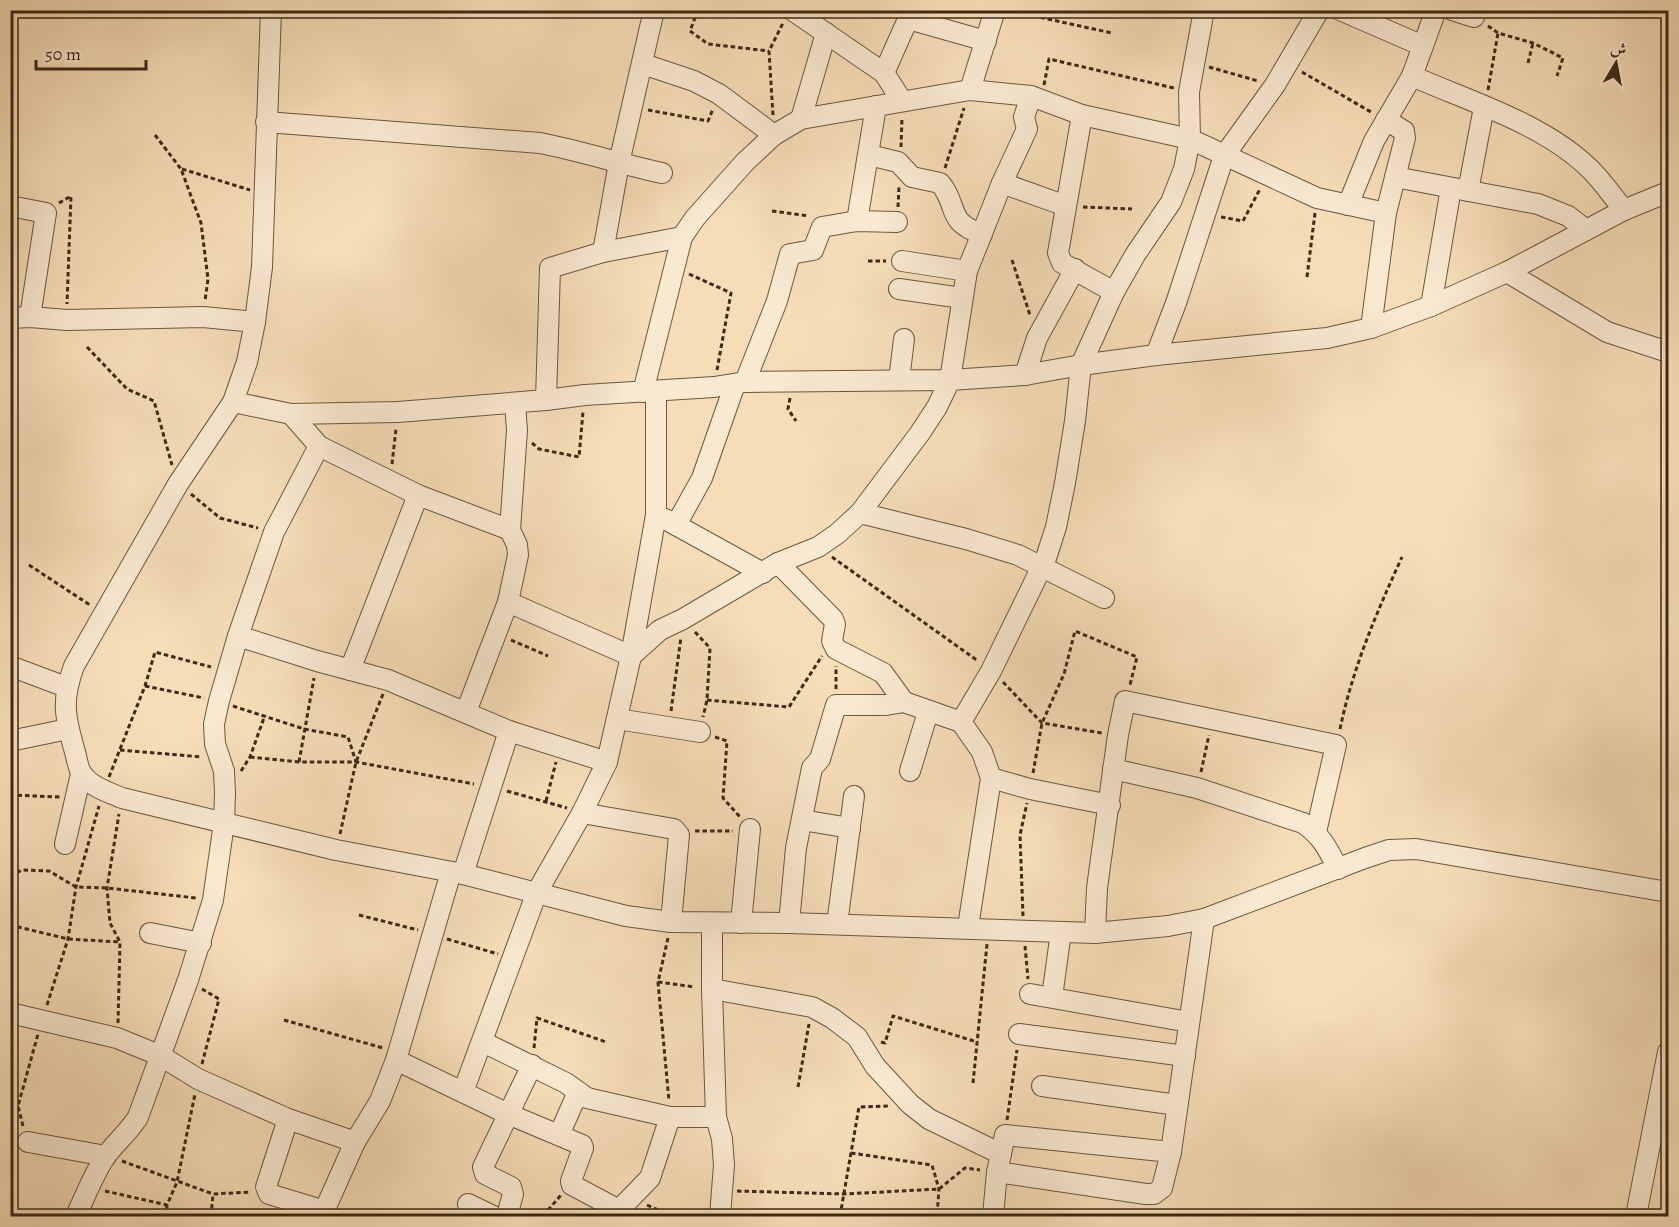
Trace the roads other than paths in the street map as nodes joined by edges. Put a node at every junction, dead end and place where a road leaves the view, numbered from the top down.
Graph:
1 (271, 10) edge
2 (654, 10) edge
3 (996, 10) edge
4 (1204, 10) edge
5 (1319, 10) edge
6 (1436, 10) edge
7 (1452, 10) edge
8 (1477, 10) edge
9 (1342, 11) edge
10 (910, 15) edge
11 (788, 16) edge
12 (826, 33) junction
13 (986, 41) junction
14 (1423, 46) junction
15 (643, 64) junction
16 (884, 73) junction
17 (1412, 76) junction
18 (970, 90) junction
19 (1036, 97) junction
20 (903, 101) junction
21 (876, 106) junction
22 (1484, 107) junction
23 (1082, 115) junction
24 (801, 119) junction
25 (1386, 120) junction
26 (266, 122) junction
27 (774, 135) junction
28 (1190, 139) junction
29 (869, 155) junction
30 (1224, 156) junction
31 (619, 163) junction
32 (662, 173) dead end
33 (1395, 177) junction
34 (1002, 183) junction
35 (1460, 190) junction
36 (1668, 192) edge
37 (1348, 205) junction
38 (10, 206) edge
39 (1066, 206) junction
40 (1624, 210) junction
41 (1386, 213) junction
42 (857, 221) junction
43 (897, 222) road end
44 (1586, 230) junction
45 (982, 234) junction
46 (682, 237) junction
47 (603, 252) junction
48 (902, 261) dead end
49 (1075, 269) junction
50 (967, 271) junction
51 (1507, 272) junction
52 (899, 289) dead end
53 (1114, 292) junction
54 (962, 298) junction
55 (1431, 306) junction
56 (20, 317) edge
57 (255, 322) junction
58 (1371, 328) junction
59 (904, 339) dead end
60 (1668, 352) edge
61 (1156, 356) junction
62 (1081, 365) junction
63 (1025, 375) junction
64 (899, 380) junction
65 (950, 380) junction
66 (740, 383) junction
67 (650, 391) junction
68 (546, 400) junction
69 (233, 402) junction
70 (515, 403) junction
71 (291, 414) junction
72 (319, 446) junction
73 (418, 495) junction
74 (860, 513) junction
75 (656, 514) junction
76 (676, 525) junction
77 (510, 530) junction
78 (1041, 567) junction
79 (771, 568) junction
80 (1104, 598) dead end
81 (508, 602) junction
82 (238, 636) junction
83 (631, 656) junction
84 (10, 666) edge
85 (350, 670) junction
86 (66, 687) junction
87 (904, 702) junction
88 (466, 712) junction
89 (928, 712) junction
90 (617, 719) junction
91 (961, 722) junction
92 (68, 729) junction
93 (509, 731) junction
94 (700, 732) road end
95 (10, 741) edge
96 (607, 762) junction
97 (1113, 769) junction
98 (910, 771) dead end
99 (81, 774) junction
100 (991, 778) junction
101 (854, 796) dead end
102 (1110, 805) junction
103 (582, 813) junction
104 (802, 820) junction
105 (224, 823) junction
106 (850, 828) junction
107 (750, 829) road end
108 (1316, 832) junction
109 (66, 844) dead end
110 (1338, 869) junction
111 (457, 873) junction
112 (537, 892) junction
113 (1668, 892) edge
114 (1204, 919) junction
115 (671, 922) junction
116 (712, 923) junction
117 (741, 923) junction
118 (789, 923) junction
119 (837, 924) junction
120 (968, 927) junction
121 (1061, 932) junction
122 (150, 933) dead end
123 (1095, 933) junction
124 (201, 943) junction
125 (712, 989) junction
126 (1030, 994) road end
127 (1052, 997) junction
128 (10, 1013) edge
129 (1189, 1022) junction
130 (1020, 1034) road end
131 (483, 1042) junction
132 (1668, 1052) edge
133 (161, 1056) junction
134 (397, 1056) junction
135 (1185, 1056) junction
136 (532, 1065) junction
137 (1042, 1086) dead end
138 (463, 1092) junction
139 (578, 1092) junction
140 (1177, 1106) junction
141 (508, 1114) junction
142 (670, 1117) junction
143 (716, 1117) junction
144 (288, 1119) junction
145 (559, 1135) junction
146 (28, 1142) road end
147 (355, 1143) junction
148 (1170, 1152) junction
149 (1001, 1153) junction
150 (106, 1155) junction
151 (468, 1204) dead end
152 (622, 1208) edge
153 (324, 1214) edge
154 (76, 1216) edge
155 (493, 1216) edge
156 (507, 1216) edge
157 (720, 1216) edge
158 (993, 1216) edge
159 (1636, 1216) edge

1 - 26 street
2 - 15 street
3 - 13 street
4 - 28 street
5 - 30 street
6 - 14 street
7 - 8 street
9 - 14 street
10 - 13 street
10 - 16 street
11 - 12 street
12 - 16 street
12 - 24 street
13 - 18 street
14 - 17 street
15 - 27 street
15 - 31 street
16 - 20 street
17 - 22 street
17 - 25 street
18 - 19 street
18 - 20 street
19 - 23 street
19 - 34 street
20 - 21 street
21 - 24 street
21 - 29 street
22 - 35 street
22 - 40 street
23 - 28 street
23 - 39 street
24 - 27 street
25 - 33 street
25 - 37 street
26 - 31 street
26 - 57 street
27 - 46 street
28 - 30 street
28 - 53 street
29 - 42 street
29 - 45 street
30 - 37 street
30 - 61 street
31 - 32 street
31 - 47 street
33 - 35 street
33 - 41 street
34 - 39 street
34 - 45 street
35 - 44 street
35 - 55 street
36 - 40 street
37 - 41 street
38 - 56 street
39 - 49 street
40 - 44 street
41 - 58 street
42 - 43 street
42 - 66 street
44 - 51 street
45 - 50 street
46 - 47 street
46 - 67 street
47 - 68 street
48 - 50 street
49 - 53 street
49 - 63 street
50 - 54 street
51 - 55 street
51 - 60 street
52 - 54 street
53 - 62 street
54 - 65 street
55 - 58 street
56 - 57 street
57 - 69 street
58 - 61 street
59 - 64 street
61 - 62 street
62 - 63 street
62 - 78 street
63 - 65 street
64 - 65 street
64 - 66 street
65 - 74 street
66 - 67 street
66 - 76 street
67 - 68 street
67 - 75 street
68 - 70 street
69 - 71 street
69 - 86 street
70 - 71 street
70 - 77 street
71 - 72 street
72 - 73 street
72 - 82 street
73 - 77 street
73 - 85 street
74 - 78 street
74 - 79 street
75 - 76 street
75 - 83 street
76 - 79 street
77 - 81 street
78 - 80 street
78 - 91 street
79 - 83 street
79 - 87 street
81 - 83 street
81 - 88 street
82 - 85 street
82 - 105 street
83 - 90 street
84 - 86 street
85 - 88 street
86 - 92 street
87 - 89 street
87 - 104 street
88 - 93 street
89 - 91 street
89 - 98 street
90 - 94 street
90 - 96 street
91 - 100 street
92 - 95 street
92 - 99 street
93 - 96 street
93 - 111 street
96 - 103 street
97 - 102 street
97 - 108 street
97 - 108 street
99 - 105 street
99 - 109 street
100 - 102 street
100 - 120 street
101 - 106 street
102 - 123 street
103 - 112 street
103 - 115 street
104 - 106 street
104 - 118 street
105 - 111 street
105 - 124 street
106 - 119 street
107 - 117 street
108 - 110 street
110 - 113 street
110 - 114 street
111 - 112 street
111 - 134 street
112 - 115 street
112 - 131 street
114 - 123 street
114 - 129 street
115 - 116 street
116 - 117 street
116 - 125 street
117 - 118 street
118 - 119 street
119 - 120 street
120 - 121 street
121 - 123 street
121 - 127 street
122 - 124 street
124 - 133 street
125 - 143 street
125 - 149 street
126 - 127 street
127 - 129 street
128 - 133 street
129 - 135 street
130 - 135 street
131 - 136 street
131 - 138 street
132 - 159 street
133 - 144 street
133 - 150 street
134 - 138 street
134 - 147 street
135 - 140 street
136 - 139 street
136 - 141 street
137 - 140 street
138 - 141 street
139 - 142 street
139 - 145 street
140 - 148 street
141 - 145 street
141 - 156 street
142 - 143 street
142 - 152 street
143 - 157 street
144 - 147 street
144 - 153 street
145 - 152 street
146 - 150 street
147 - 153 street
148 - 149 street
148 - 149 street
149 - 158 street
150 - 154 street
151 - 155 street

